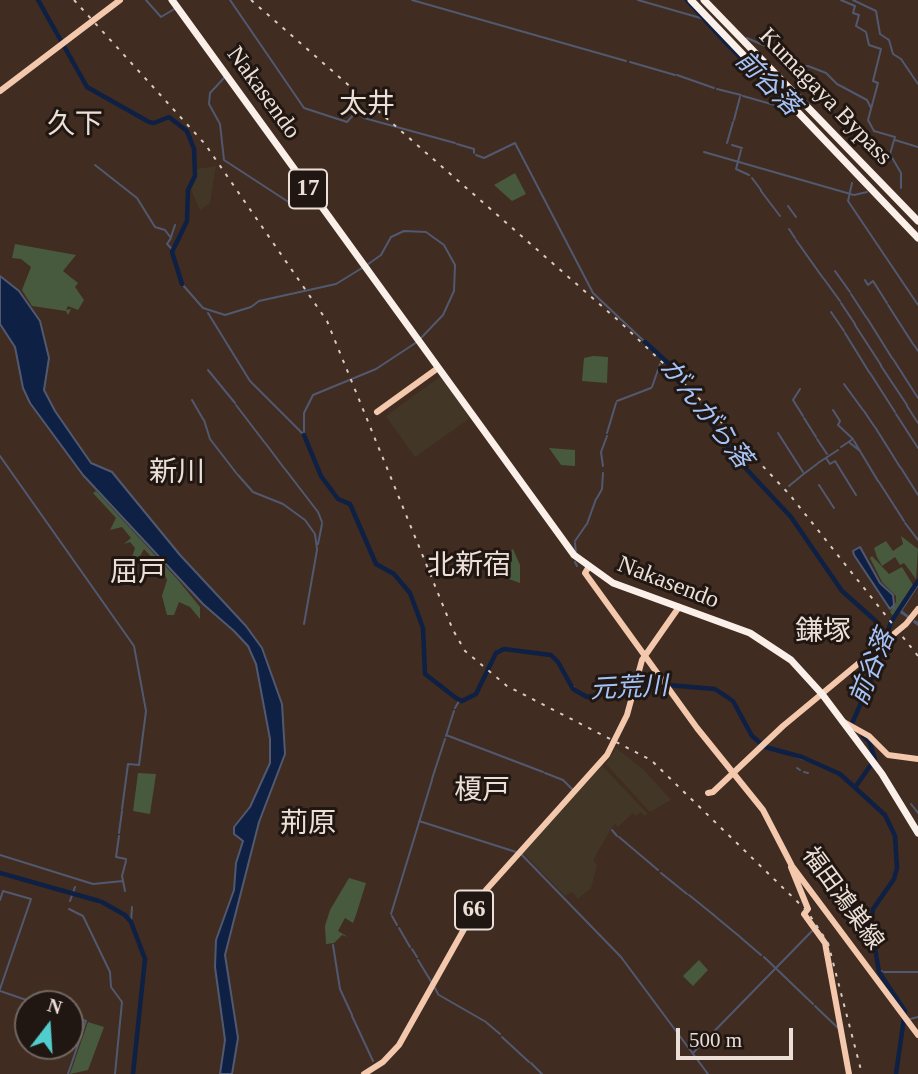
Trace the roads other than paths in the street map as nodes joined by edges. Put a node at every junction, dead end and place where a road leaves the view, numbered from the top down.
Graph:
1 (172, 0) edge
2 (691, 0) edge
3 (704, 0) edge
4 (117, 2) edge
5 (718, 14) junction
6 (95, 19) junction
7 (71, 33) dead end
8 (72, 41) dead end
9 (739, 52) junction
10 (44, 58) junction
11 (9, 84) dead end
12 (0, 91) edge
13 (799, 99) junction
14 (823, 138) junction
15 (852, 153) junction
16 (876, 194) junction
17 (902, 204) junction
18 (918, 221) edge
19 (917, 234) edge
20 (438, 368) junction
21 (377, 412) dead end
22 (588, 569) junction
23 (679, 608) junction
24 (918, 611) edge
25 (644, 655) junction
26 (821, 695) junction
27 (848, 724) junction
28 (918, 759) edge
29 (873, 764) junction
30 (734, 773) junction
31 (709, 794) dead end
32 (918, 835) edge
33 (792, 866) junction
34 (918, 1035) edge
35 (366, 1073) edge
36 (849, 1074) edge

1 - 20 highway, Nakasendo / 17
2 - 9 highway, Kumagaya Bypass
3 - 5 highway, Kumagaya Bypass
4 - 6 main road
5 - 9 highway
5 - 13 highway, Kumagaya Bypass
6 - 10 main road
6 - 12 main road
7 - 10 main road
8 - 10 main road
9 - 14 highway, Kumagaya Bypass
10 - 11 main road
10 - 12 main road
13 - 14 highway
13 - 15 highway, Kumagaya Bypass
14 - 16 highway, Kumagaya Bypass
15 - 16 highway
15 - 17 highway, Kumagaya Bypass
16 - 19 highway, Kumagaya Bypass
17 - 18 highway, Kumagaya Bypass
17 - 19 highway
20 - 21 main road
20 - 22 highway, Nakasendo / 17
22 - 23 highway, Nakasendo / 17
22 - 25 main road, 福田鴻巣線
23 - 25 main road, 66
23 - 26 highway, Nakasendo / 17
24 - 26 main road
25 - 30 main road, 福田鴻巣線
25 - 35 main road, 66
26 - 27 highway, Nakasendo / 17
26 - 29 highway, Nakasendo / 17
26 - 30 main road
27 - 28 main road
27 - 29 highway, Nakasendo / 17
29 - 32 highway, 17
30 - 31 main road
30 - 33 main road, 福田鴻巣線
33 - 34 main road, 福田鴻巣線
33 - 36 main road

